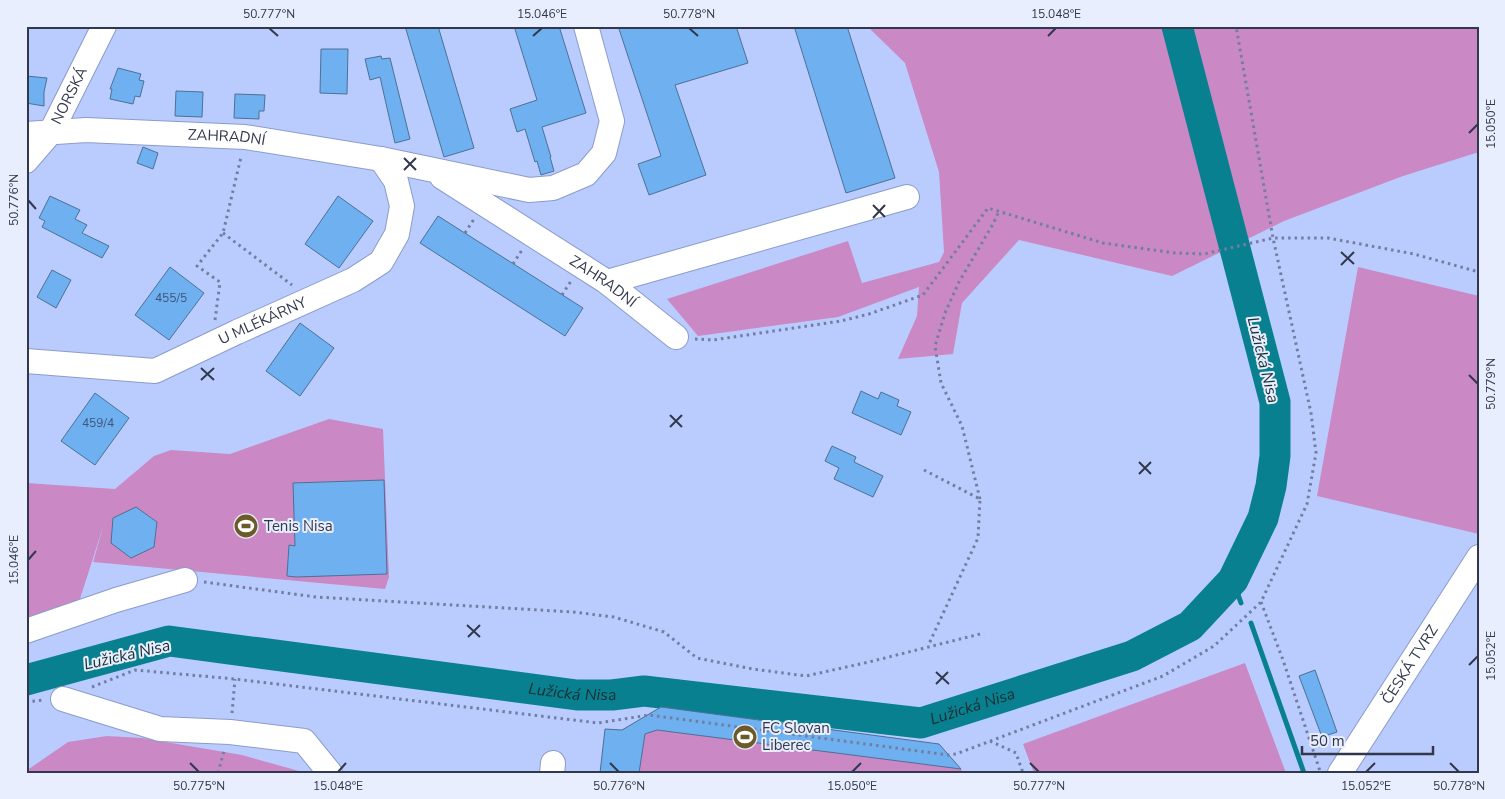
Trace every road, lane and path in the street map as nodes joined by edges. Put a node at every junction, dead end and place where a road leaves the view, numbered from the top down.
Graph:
1 (586, 26) edge
2 (1236, 26) edge
3 (101, 27) edge
4 (52, 132) junction
5 (26, 134) edge
6 (243, 149) dead end
7 (381, 159) junction
8 (26, 160) edge
9 (425, 167) junction
10 (907, 197) dead end
11 (999, 211) junction
12 (222, 233) junction
13 (1273, 238) junction
14 (1479, 272) edge
15 (607, 282) junction
16 (310, 299) junction
17 (676, 337) joint
18 (212, 343) junction
19 (26, 361) edge
20 (924, 470) dead end
21 (980, 499) junction
22 (1479, 557) edge
23 (185, 580) joint
24 (1261, 602) junction
25 (26, 631) edge
26 (984, 632) dead end
27 (928, 647) junction
28 (63, 699) junction
29 (26, 702) edge
30 (990, 741) junction
31 (330, 773) edge
32 (1023, 773) edge
33 (1320, 773) edge
34 (1340, 773) edge

1 - 9 street, ZAHRADNÍ
2 - 13 path
3 - 4 street, NORSKÁ
4 - 5 street, ZAHRADNÍ
4 - 7 street, ZAHRADNÍ
4 - 8 street, NORSKÁ
6 - 12 path
7 - 9 street, ZAHRADNÍ
7 - 16 street, U MLÉKÁRNY
9 - 15 street, ZAHRADNÍ
10 - 15 street
11 - 13 path
11 - 17 path
11 - 21 path
12 - 16 path
12 - 18 path
13 - 14 path
13 - 24 path
15 - 17 street, ZAHRADNÍ
16 - 18 street, U MLÉKÁRNY
18 - 19 street, U MLÉKÁRNY
20 - 21 path
21 - 27 path
22 - 34 street, ČESKÁ TVRZ
23 - 25 street
23 - 27 path
24 - 30 path
24 - 33 path
26 - 27 path
28 - 29 path
28 - 30 path
28 - 31 street
30 - 32 path

